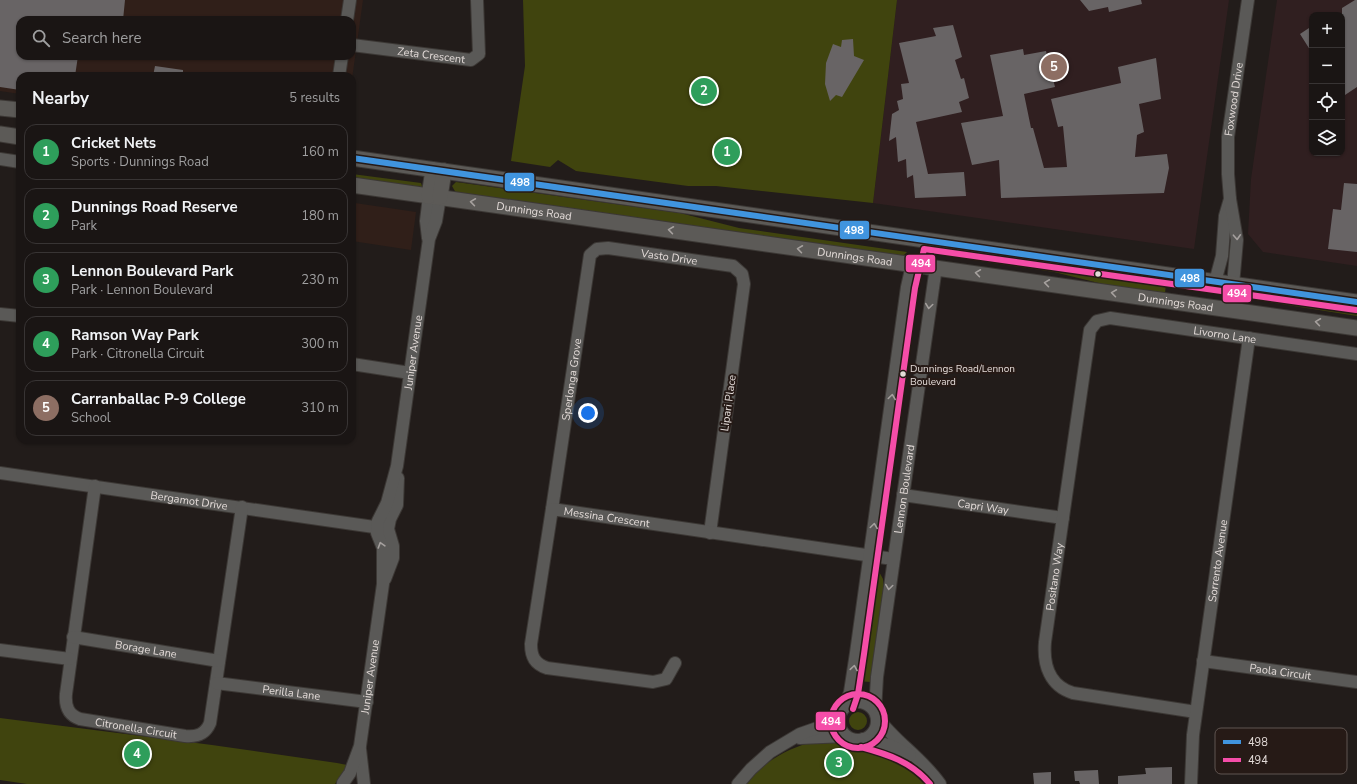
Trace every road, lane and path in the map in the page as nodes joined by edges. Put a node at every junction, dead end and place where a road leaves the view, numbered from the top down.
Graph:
1 (350, 0) edge
2 (477, 0) edge
3 (1248, 0) edge
4 (348, 16) edge
5 (356, 46) edge
6 (341, 60) edge
7 (340, 72) edge
8 (0, 108) edge
9 (16, 110) edge
10 (0, 134) edge
11 (16, 136) edge
12 (0, 159) edge
13 (356, 159) edge
14 (16, 161) edge
15 (438, 170) junction
16 (356, 186) edge
17 (434, 197) junction
18 (1230, 199) junction
19 (918, 240) junction
20 (940, 243) junction
21 (594, 251) joint
22 (912, 265) junction
23 (936, 268) junction
24 (742, 274) joint
25 (1215, 282) junction
26 (1233, 285) junction
27 (1357, 302) edge
28 (1210, 306) junction
29 (1227, 309) junction
30 (0, 314) edge
31 (16, 316) edge
32 (1094, 324) joint
33 (1357, 328) edge
34 (1249, 338) junction
35 (1357, 354) edge
36 (356, 365) edge
37 (410, 373) junction
38 (0, 473) edge
39 (95, 486) junction
40 (903, 495) junction
41 (242, 507) junction
42 (552, 509) junction
43 (1063, 518) junction
44 (382, 528) junction
45 (710, 533) junction
46 (870, 555) junction
47 (893, 559) junction
48 (74, 637) junction
49 (0, 650) edge
50 (70, 660) junction
51 (1203, 660) junction
52 (219, 661) junction
53 (675, 663) dead end
54 (1357, 682) edge
55 (216, 683) junction
56 (366, 702) junction
57 (843, 709) junction
58 (1196, 712) junction
59 (876, 714) junction
60 (846, 736) junction
61 (863, 739) junction
62 (787, 742) junction
63 (360, 746) junction
64 (916, 758) junction
65 (343, 783) edge
66 (364, 784) edge
67 (738, 784) edge
68 (940, 784) edge
69 (1190, 784) edge

1 - 4 street
2 - 5 street, Zeta Crescent
3 - 18 street, Foxwood Drive
6 - 7 street
8 - 9 main road
10 - 11 main road
12 - 14 street
13 - 15 main road
15 - 17 main road
15 - 19 main road
16 - 17 main road, Dunnings Road
22 -> 17 main road, Dunnings Road
17 - 37 street, Juniper Avenue
18 - 25 street, Foxwood Drive
18 -> 26 street, Foxwood Drive
19 - 20 main road
19 - 22 main road
20 - 23 main road
20 - 25 main road
21 - 24 street, Vasto Drive
21 - 42 street, Sperlonga Grove
22 - 23 main road, Dunnings Road
46 -> 22 street
28 -> 23 main road, Dunnings Road
23 -> 40 street, Lennon Boulevard
24 - 45 street, Lipari Place
25 - 26 main road
25 - 28 main road
26 - 27 main road
26 - 29 main road
28 - 29 main road, Dunnings Road
33 -> 29 main road, Dunnings Road
30 - 31 street
32 - 34 street, Livorno Lane
32 - 43 street, Positano Way
34 - 35 street, Livorno Lane
34 - 51 street, Sorrento Avenue
36 - 37 street
37 - 44 street, Juniper Avenue
38 - 39 street, Bergamot Drive
39 - 41 street, Bergamot Drive
39 - 48 street, Citronella Circuit
40 - 43 street, Capri Way
40 - 47 street, Lennon Boulevard
41 - 44 street, Bergamot Drive
41 - 52 street, Citronella Circuit
42 - 45 street, Messina Crescent
42 - 53 street, Messina Crescent
43 - 58 street, Positano Way
44 - 56 street, Juniper Avenue
45 - 46 street, Messina Crescent
46 - 47 street, Messina Crescent
57 -> 46 street
47 -> 59 street, Lennon Boulevard
48 - 50 street, Citronella Circuit
48 - 52 street, Borage Lane
49 - 50 street
50 - 55 street, Citronella Circuit
51 - 54 street, Paola Circuit
51 - 58 street, Sorrento Avenue
52 - 55 street, Citronella Circuit
55 - 56 street, Perilla Lane
56 - 63 street, Juniper Avenue
57 - 59 street
57 - 60 street
57 - 62 street
58 - 69 street, Sorrento Avenue
59 - 61 street
59 - 64 street
60 - 61 street
60 - 62 street
61 - 64 street
62 - 67 street
63 - 65 street, Juniper Avenue
63 - 66 street, Juniper Avenue
64 - 68 street
65 - 66 street

